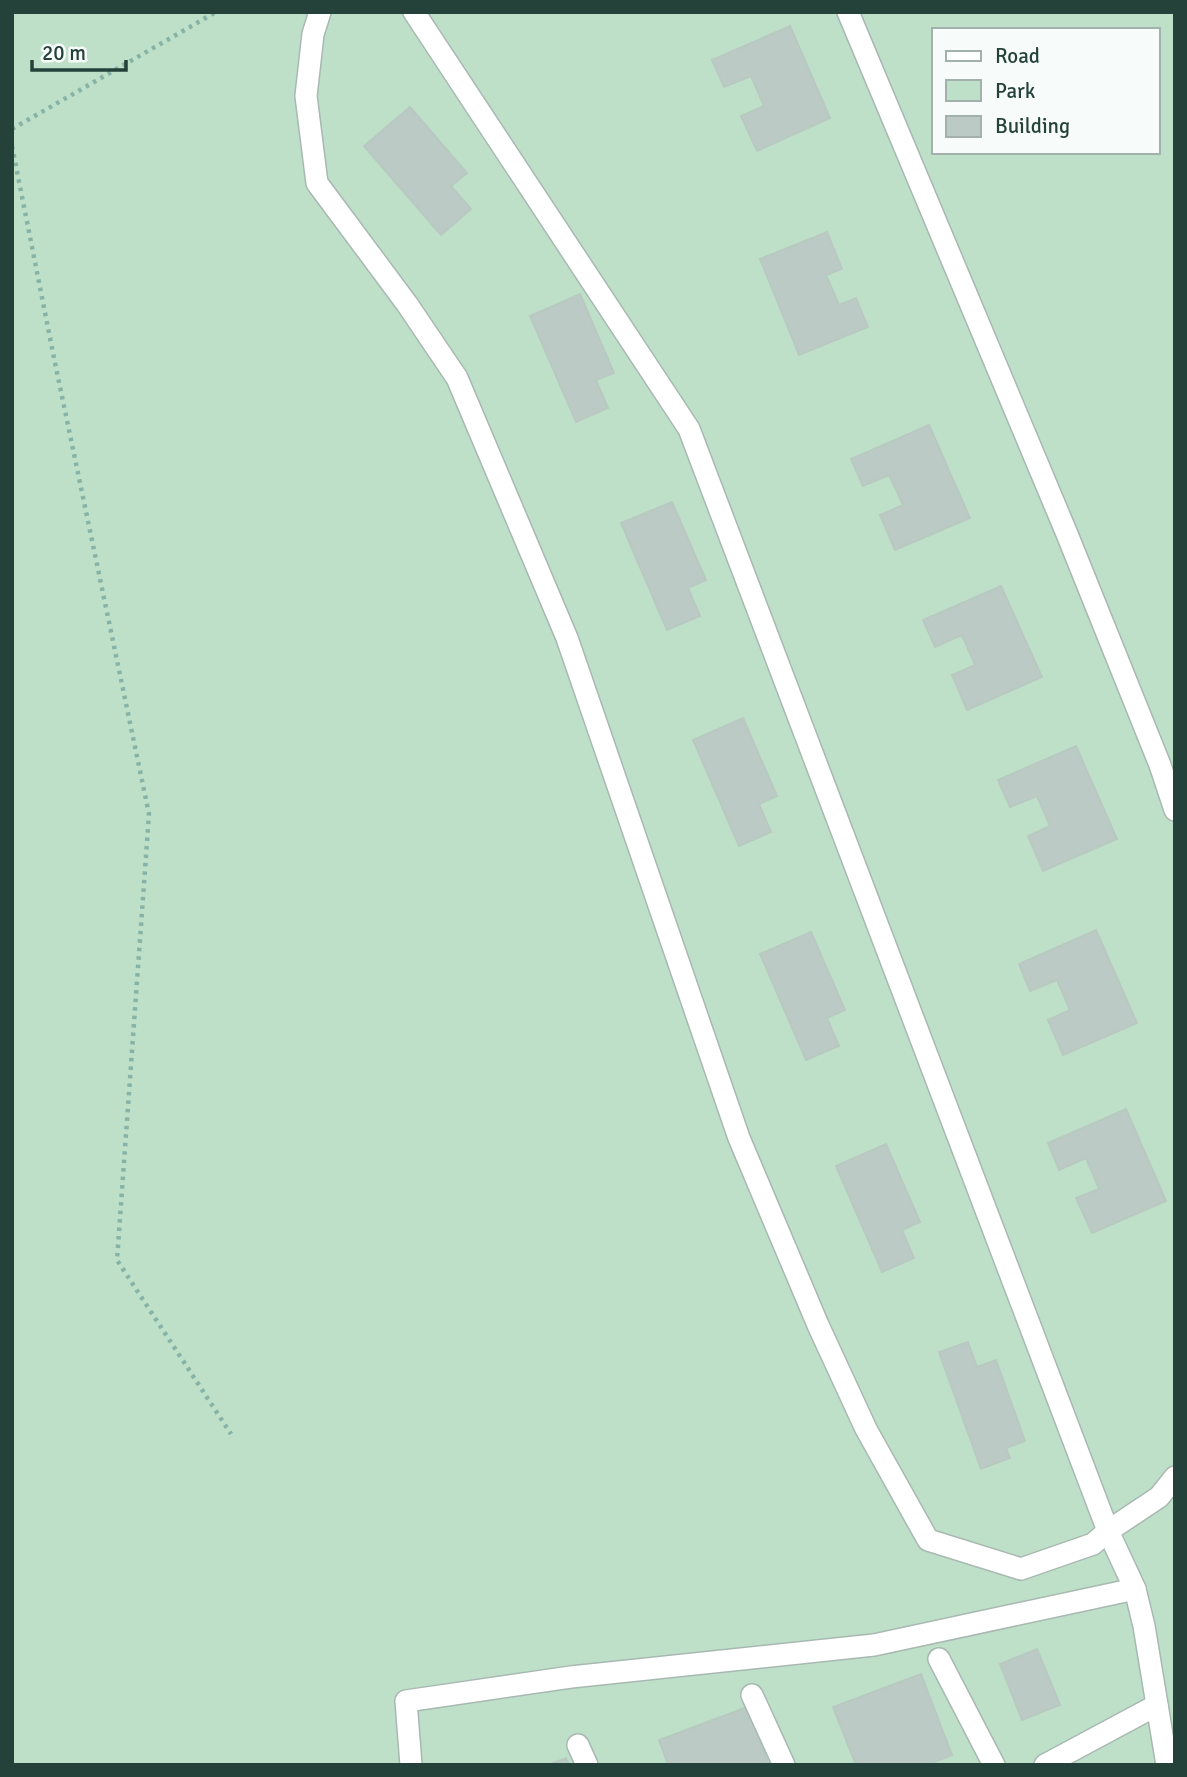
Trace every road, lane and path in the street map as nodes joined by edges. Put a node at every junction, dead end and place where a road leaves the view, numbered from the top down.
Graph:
1 (216, 12) edge
2 (320, 12) edge
3 (414, 12) edge
4 (848, 12) edge
5 (12, 129) edge
6 (12, 146) edge
7 (1175, 810) edge
8 (231, 1434) dead end
9 (1175, 1477) edge
10 (1108, 1531) junction
11 (1135, 1590) junction
12 (939, 1660) dead end
13 (752, 1695) dead end
14 (1157, 1705) junction
15 (578, 1745) dead end
16 (411, 1765) edge
17 (587, 1765) edge
18 (784, 1765) edge
19 (994, 1765) edge
20 (1045, 1765) edge
21 (1167, 1765) edge

1 - 5 path
2 - 10 street
3 - 10 street
4 - 7 street
6 - 8 path
9 - 10 street
10 - 11 street
11 - 14 street
11 - 16 street
12 - 19 street
13 - 18 street
14 - 20 street
14 - 21 street
15 - 17 street

